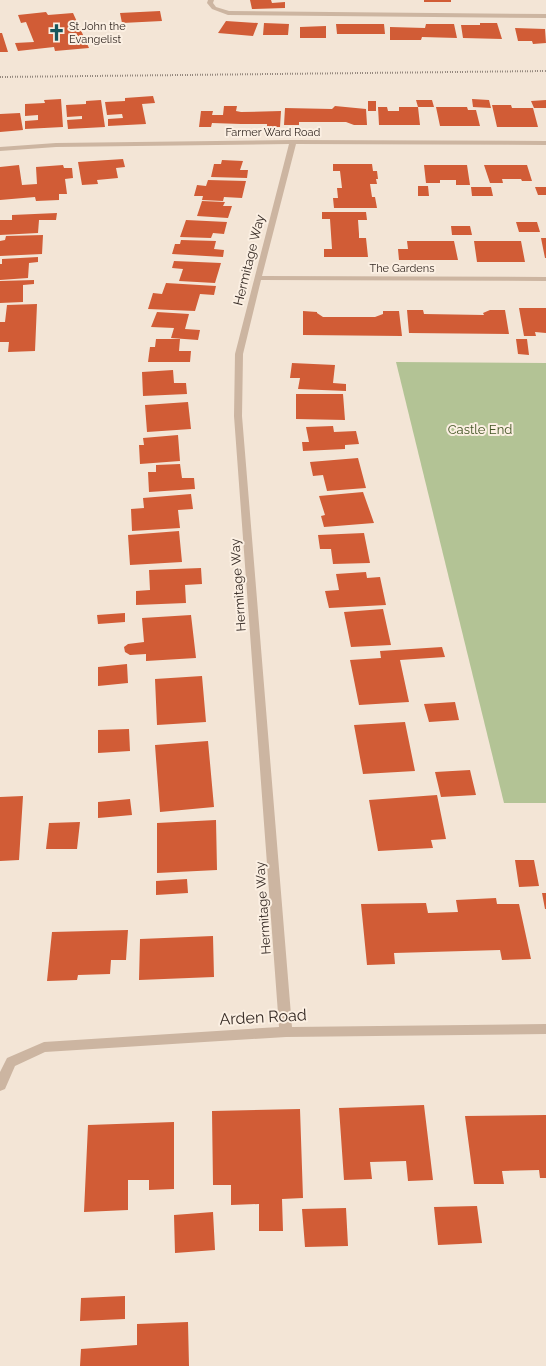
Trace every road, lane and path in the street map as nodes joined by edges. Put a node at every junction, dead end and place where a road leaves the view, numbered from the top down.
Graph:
1 (211, 0) edge
2 (546, 16) edge
3 (293, 142) junction
4 (546, 143) edge
5 (0, 149) edge
6 (258, 278) junction
7 (546, 279) edge
8 (546, 1029) edge
9 (286, 1032) junction
10 (0, 1085) edge

1 - 2 street
3 - 4 street, Farmer Ward Road
3 - 5 street, Farmer Ward Road
3 - 6 street, Hermitage Way
6 - 7 street, The Gardens
6 - 9 street, Hermitage Way
8 - 9 street, Arden Road
9 - 10 street, Arden Road

